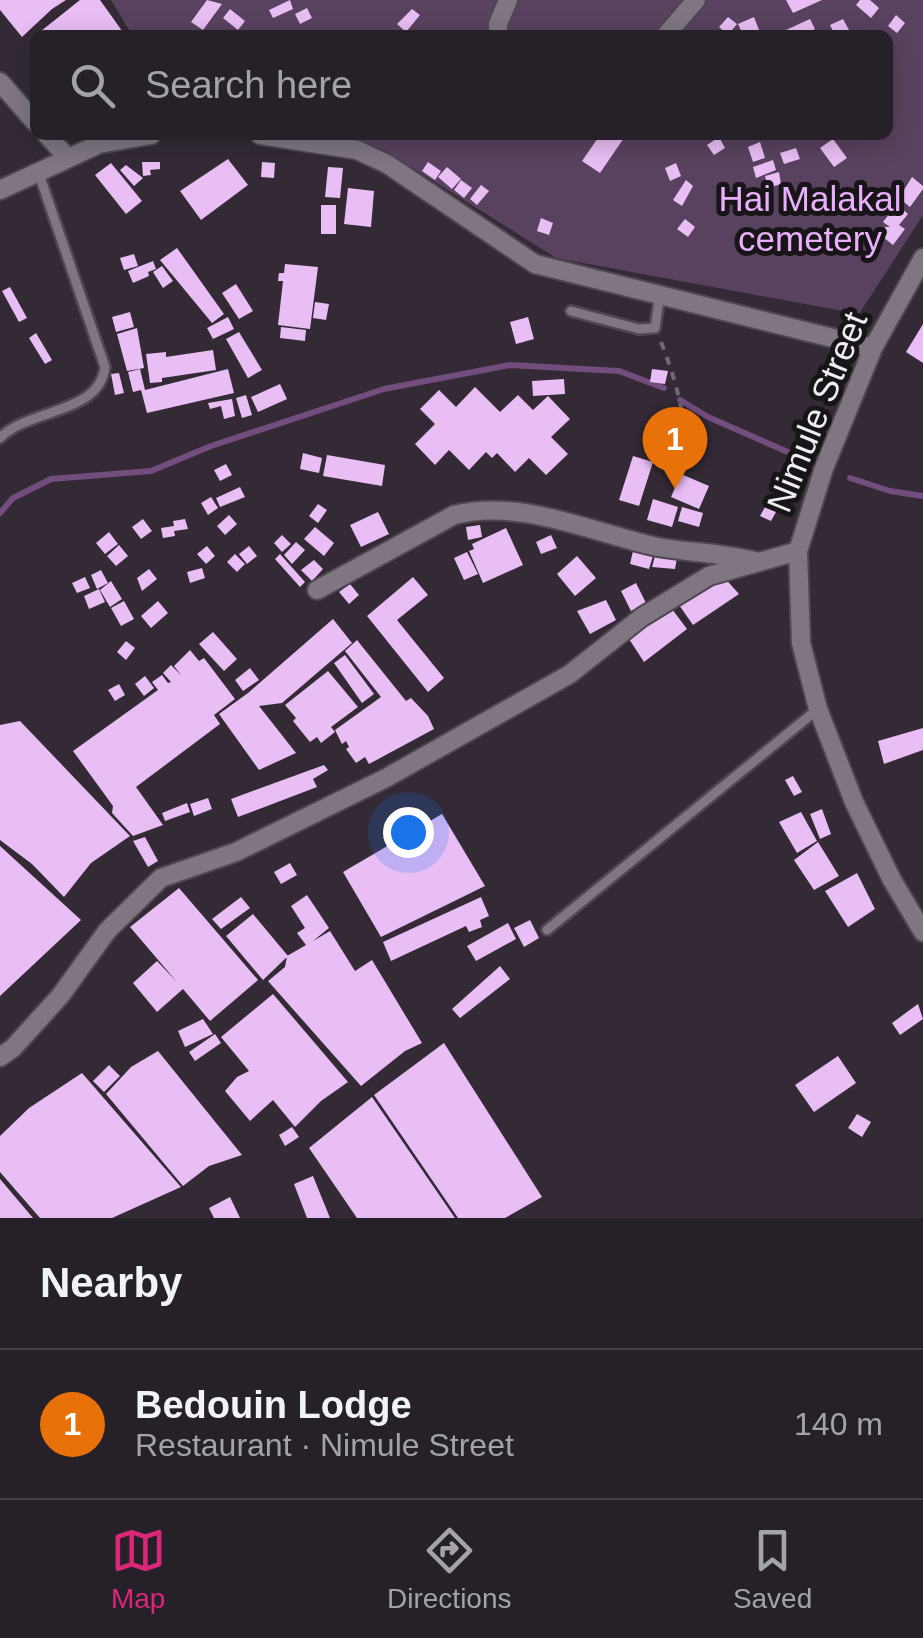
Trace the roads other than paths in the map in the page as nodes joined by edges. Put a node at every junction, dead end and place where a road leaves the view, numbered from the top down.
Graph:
1 (508, 0) edge
2 (696, 0) edge
3 (498, 30) edge
4 (670, 30) edge
5 (0, 82) edge
6 (30, 116) edge
7 (51, 140) edge
8 (123, 140) edge
9 (292, 140) edge
10 (66, 158) junction
11 (38, 171) junction
12 (0, 190) edge
13 (923, 258) edge
14 (660, 294) junction
15 (571, 311) dead end
16 (873, 348) junction
17 (0, 438) edge
18 (798, 551) junction
19 (758, 562) junction
20 (317, 590) dead end
21 (818, 709) junction
22 (547, 930) dead end
23 (923, 932) edge
24 (0, 1057) edge

1 - 3 street
2 - 4 street
5 - 6 street
7 - 10 street
8 - 10 street
9 - 14 street
10 - 11 street
11 - 12 street
11 - 17 lane
13 - 16 street, Nimule Street
14 - 15 lane
14 - 16 street
16 - 18 street, Nimule Street
18 - 19 street
18 - 21 street, Nimule Street
19 - 20 street
19 - 24 street
21 - 22 lane
21 - 23 street, Nimule Street

